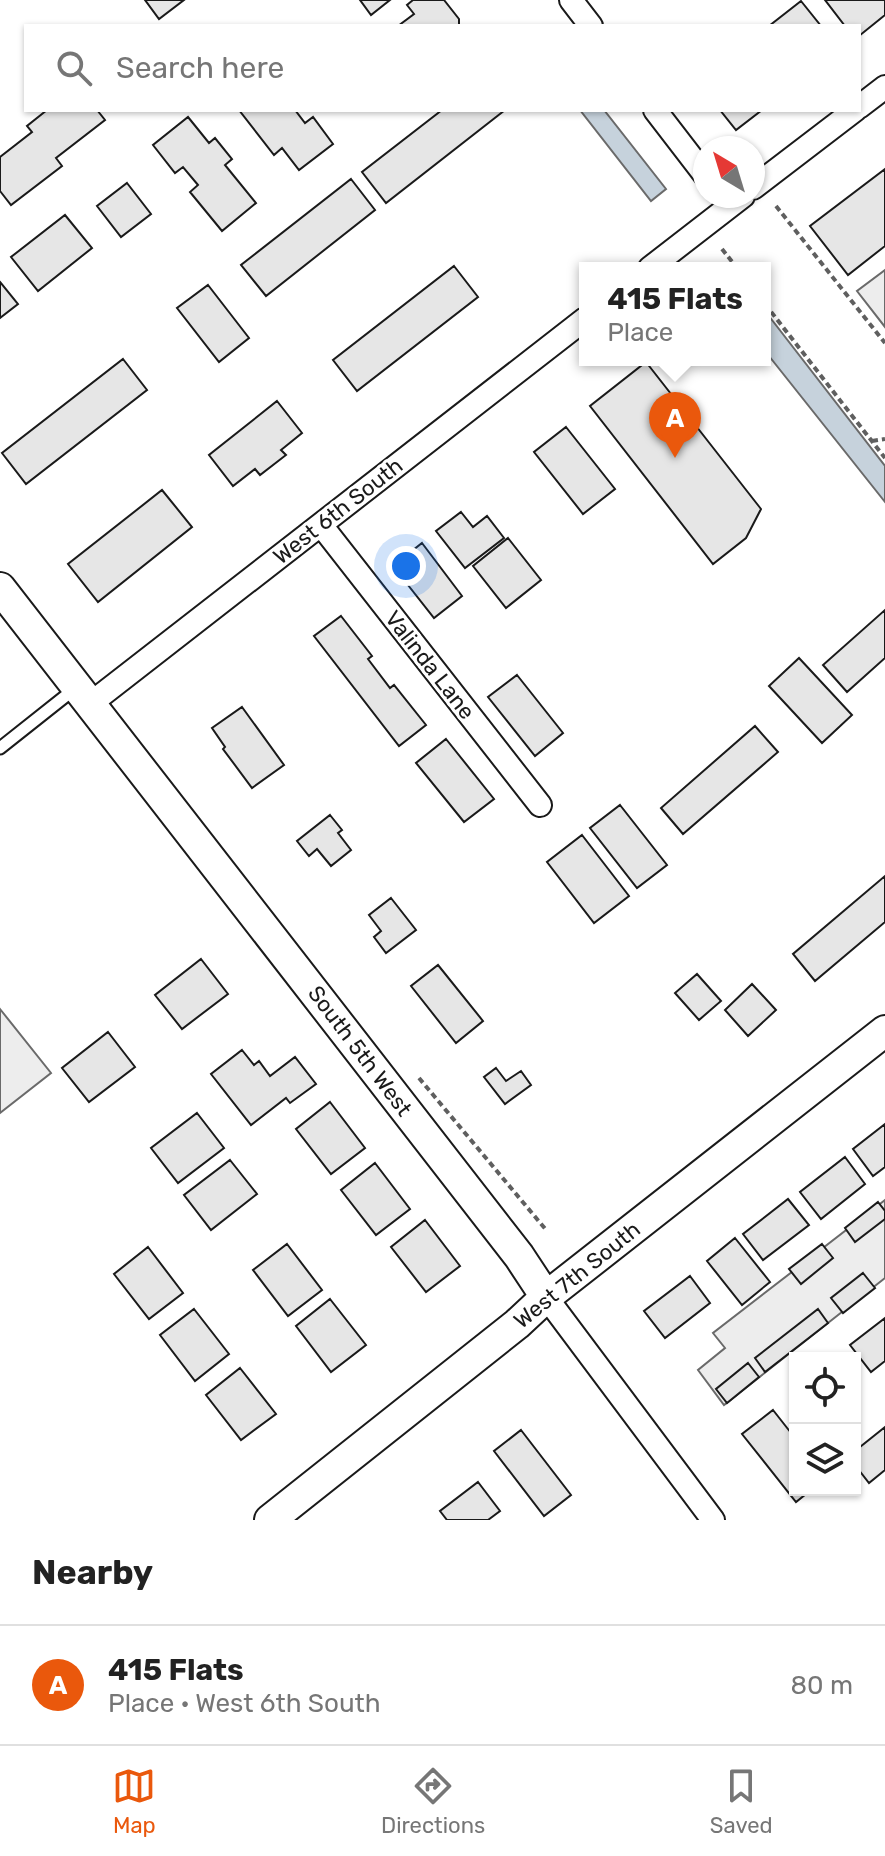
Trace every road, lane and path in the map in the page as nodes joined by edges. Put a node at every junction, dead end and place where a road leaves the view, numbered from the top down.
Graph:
1 (571, 0) edge
2 (589, 24) edge
3 (885, 87) edge
4 (861, 105) edge
5 (657, 112) edge
6 (852, 112) edge
7 (693, 159) edge
8 (765, 179) edge
9 (776, 206) dead end
10 (721, 208) edge
11 (722, 249) dead end
12 (657, 262) edge
13 (732, 262) edge
14 (771, 312) edge
15 (579, 324) edge
16 (885, 343) edge
17 (885, 439) edge
18 (872, 441) junction
19 (885, 458) edge
20 (321, 525) junction
21 (0, 588) edge
22 (84, 696) junction
23 (0, 748) edge
24 (540, 805) dead end
25 (885, 1031) edge
26 (419, 1078) dead end
27 (547, 1231) dead end
28 (546, 1297) junction
29 (270, 1520) edge
30 (713, 1520) edge

1 - 2 street
3 - 4 street
5 - 7 street
6 - 8 street
9 - 16 path
10 - 12 street
11 - 13 path
14 - 18 path
15 - 20 street, West 6th South
17 - 18 path
18 - 19 path
20 - 22 street, West 6th South
20 - 24 street, Valinda Lane
21 - 22 street, South 5th West
22 - 23 lane
22 - 28 street, South 5th West
25 - 28 street, West 7th South
26 - 27 path
28 - 29 street, West 7th South
28 - 30 street, South 5th West

